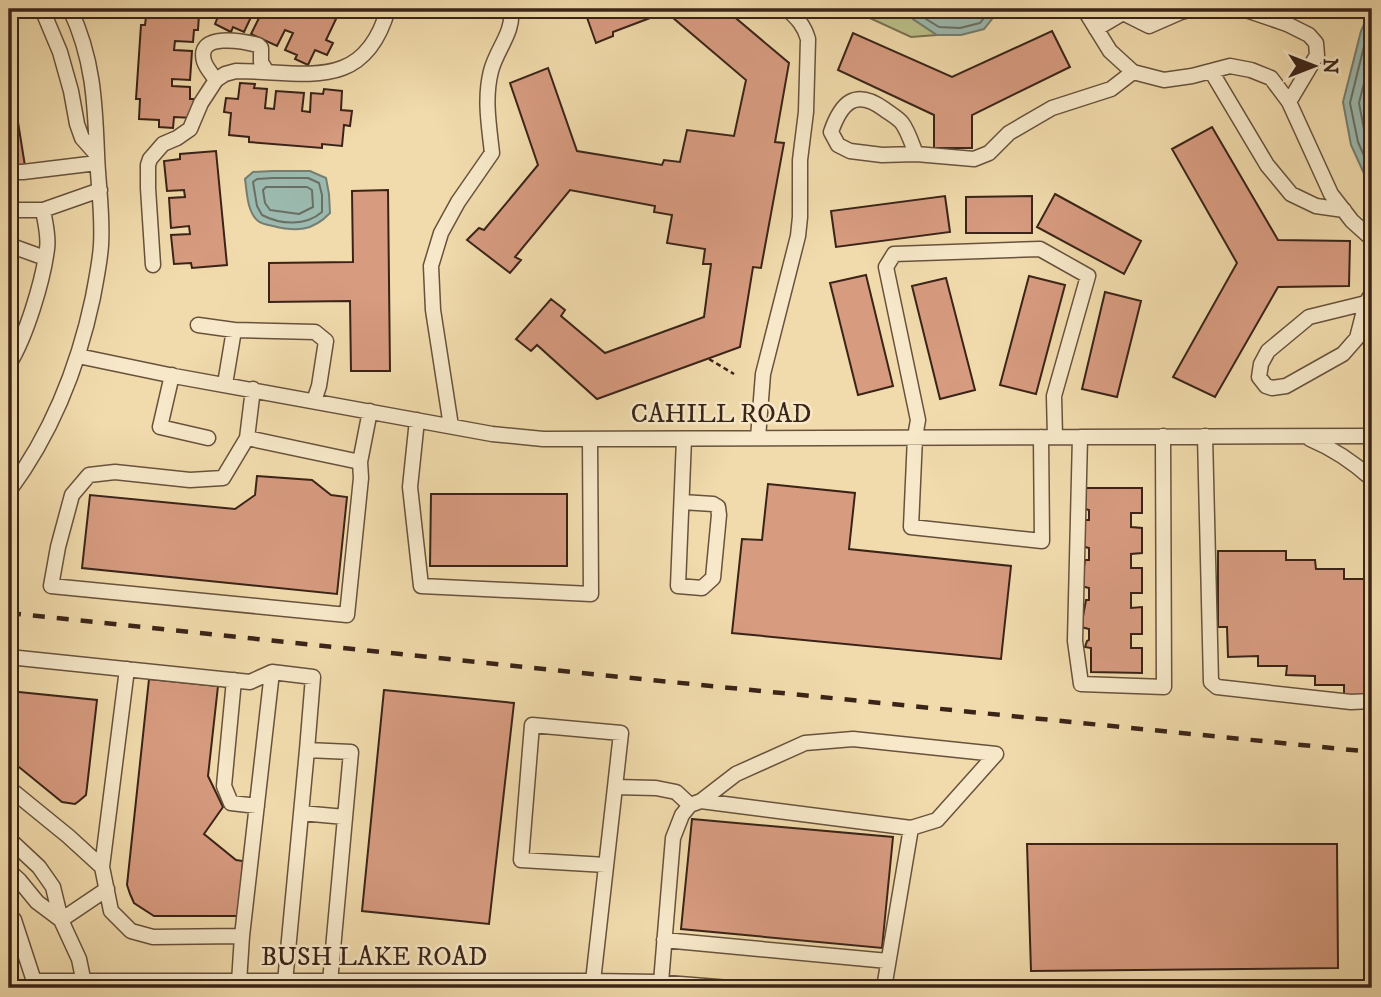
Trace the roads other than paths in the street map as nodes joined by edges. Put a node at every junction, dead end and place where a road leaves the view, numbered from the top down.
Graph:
1 (43, 9) edge
2 (70, 9) edge
3 (388, 9) edge
4 (420, 9) edge
5 (452, 9) edge
6 (510, 9) edge
7 (787, 9) edge
8 (1084, 9) edge
9 (1193, 9) edge
10 (1243, 9) edge
11 (1096, 29) junction
12 (1211, 71) junction
13 (267, 72) junction
14 (1133, 72) junction
15 (216, 80) junction
16 (1289, 102) junction
17 (916, 154) junction
18 (97, 159) junction
19 (9, 172) edge
20 (100, 190) junction
21 (43, 210) junction
22 (1343, 210) junction
23 (9, 211) edge
24 (1372, 239) edge
25 (9, 245) edge
26 (45, 258) junction
27 (153, 265) dead end
28 (1369, 298) edge
29 (198, 325) dead end
30 (234, 330) junction
31 (78, 356) junction
32 (9, 364) edge
33 (172, 375) junction
34 (225, 384) junction
35 (253, 389) junction
36 (314, 401) junction
37 (370, 411) junction
38 (417, 420) junction
39 (451, 426) junction
40 (1163, 436) junction
41 (1205, 436) junction
42 (1302, 436) junction
43 (1372, 436) edge
44 (1048, 437) junction
45 (1080, 437) junction
46 (208, 438) dead end
47 (247, 438) junction
48 (758, 438) junction
49 (915, 438) junction
50 (590, 439) junction
51 (684, 439) junction
52 (360, 462) junction
53 (1372, 479) edge
54 (9, 491) edge
55 (682, 502) junction
56 (9, 657) edge
57 (127, 669) junction
58 (271, 672) junction
59 (234, 680) junction
60 (1372, 701) edge
61 (307, 750) junction
62 (615, 787) junction
63 (9, 788) edge
64 (695, 803) junction
65 (257, 806) junction
66 (301, 813) junction
67 (345, 817) junction
68 (911, 828) junction
69 (9, 839) edge
70 (606, 865) junction
71 (102, 867) junction
72 (9, 871) edge
73 (107, 889) junction
74 (9, 914) edge
75 (61, 920) junction
76 (242, 936) junction
77 (664, 940) junction
78 (888, 961) junction
79 (239, 982) junction
80 (285, 982) junction
81 (330, 982) junction
82 (600, 984) edge
83 (655, 984) edge
84 (34, 985) edge
85 (85, 985) edge
86 (146, 985) edge
87 (312, 985) edge
88 (394, 985) edge
89 (727, 988) edge
90 (884, 988) edge

1 - 18 street
2 - 18 street
3 - 13 street
4 - 5 street
6 - 39 street
7 - 48 street
8 - 11 street
9 - 11 street
10 - 16 street
11 - 14 street
12 - 14 street
12 - 16 street
12 - 22 street
13 - 15 street
13 - 15 street
14 - 17 street
15 - 27 street
16 - 22 street
17 - 17 street
18 - 19 street
18 - 20 street
20 - 21 street
20 - 31 street
21 - 23 street
21 - 26 street
22 - 24 street
25 - 26 street
26 - 32 street
28 - 28 street
29 - 30 street
30 - 34 street
30 - 36 street
31 - 33 street, CAHILL ROAD
31 - 54 street
33 - 34 street, CAHILL ROAD
33 - 46 street
34 - 35 street, CAHILL ROAD
35 - 36 street, CAHILL ROAD
35 - 47 street
36 - 37 street, CAHILL ROAD
37 - 38 street, CAHILL ROAD
37 - 52 street
38 - 39 street, CAHILL ROAD
38 - 50 street
39 - 50 street, CAHILL ROAD
40 - 41 street, CAHILL ROAD
40 - 45 street, CAHILL ROAD
40 - 45 street
41 - 42 street, CAHILL ROAD
41 - 60 street
42 - 43 street, CAHILL ROAD
42 - 53 street
44 - 45 street, CAHILL ROAD
44 - 49 street, CAHILL ROAD
44 - 49 street
44 - 49 street
47 - 52 street
47 - 52 street
48 - 49 street, CAHILL ROAD
48 - 51 street, CAHILL ROAD
50 - 51 street, CAHILL ROAD
51 - 55 street
55 - 55 street
56 - 57 street
57 - 59 street
57 - 71 street
58 - 59 street
58 - 61 street
58 - 65 street
59 - 65 street
61 - 66 street
61 - 67 street
62 - 64 street
62 - 70 street
62 - 70 street
63 - 71 street
64 - 68 street
64 - 68 street
64 - 77 street
65 - 76 street
66 - 67 street
66 - 80 street
67 - 81 street
68 - 78 street
69 - 75 street
70 - 82 street
71 - 73 street
72 - 75 street
73 - 75 street
73 - 76 street
74 - 84 street
75 - 85 street
76 - 79 street
77 - 78 street
77 - 83 street
78 - 90 street
79 - 80 street, BUSH LAKE ROAD
79 - 86 street, BUSH LAKE ROAD
80 - 87 street, BUSH LAKE ROAD
81 - 87 street, BUSH LAKE ROAD
81 - 88 street, BUSH LAKE ROAD
82 - 83 street, BUSH LAKE ROAD
82 - 88 street, BUSH LAKE ROAD
83 - 89 street, BUSH LAKE ROAD
84 - 85 street, BUSH LAKE ROAD
85 - 86 street, BUSH LAKE ROAD

